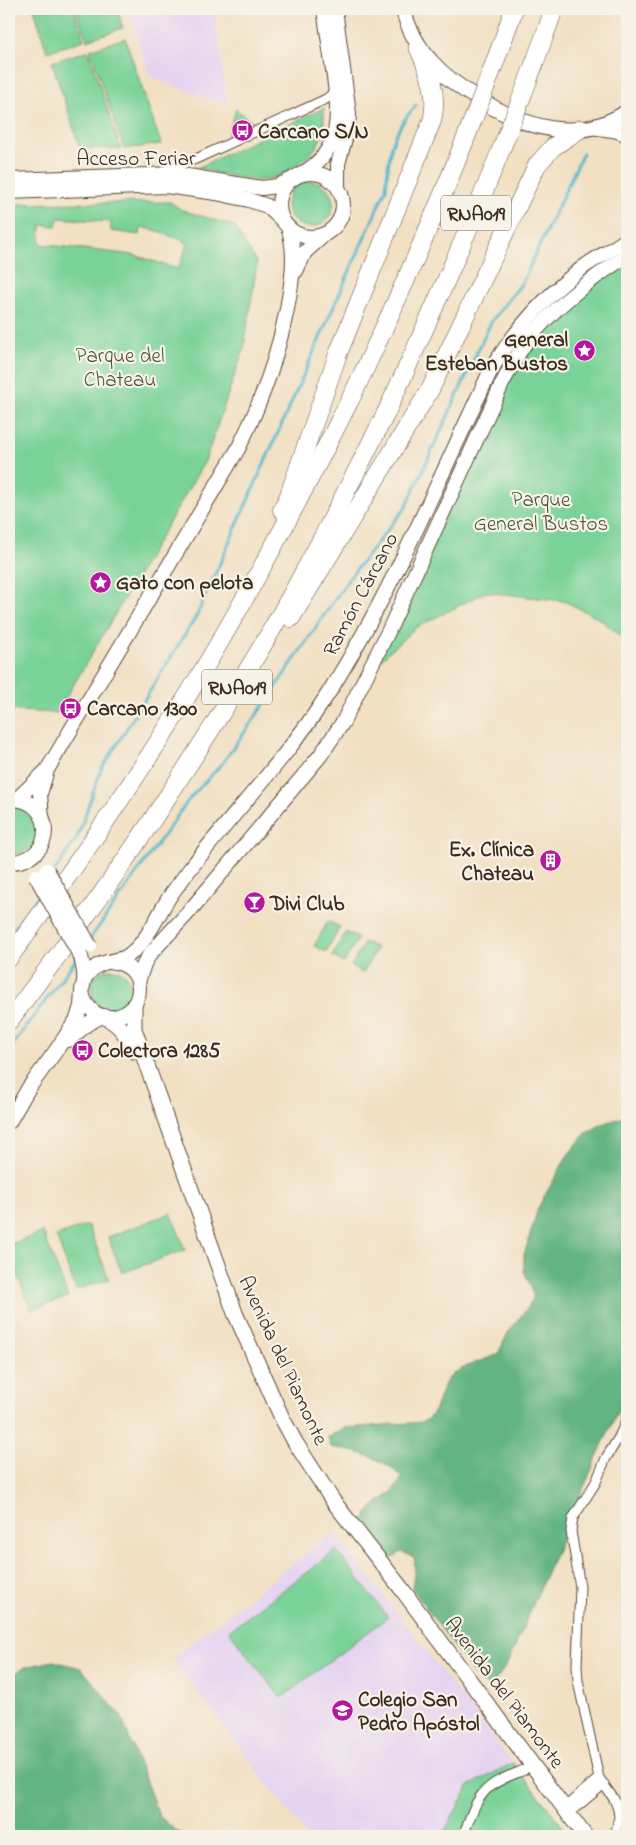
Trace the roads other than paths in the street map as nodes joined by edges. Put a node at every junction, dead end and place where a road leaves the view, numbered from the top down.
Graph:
1 (324, 9) edge
2 (335, 9) edge
3 (403, 9) edge
4 (514, 9) edge
5 (554, 9) edge
6 (418, 47) junction
7 (336, 91) junction
8 (627, 112) edge
9 (585, 128) junction
10 (627, 134) edge
11 (303, 173) junction
12 (154, 174) junction
13 (9, 180) edge
14 (290, 180) junction
15 (338, 187) junction
16 (9, 192) edge
17 (286, 224) junction
18 (328, 232) junction
19 (627, 239) edge
20 (627, 256) edge
21 (290, 289) junction
22 (249, 592) junction
23 (229, 700) junction
24 (47, 770) junction
25 (13, 799) edge
26 (42, 817) junction
27 (43, 842) junction
28 (13, 862) edge
29 (41, 873) junction
30 (86, 952) junction
31 (9, 958) edge
32 (110, 961) junction
33 (138, 982) junction
34 (83, 986) junction
35 (134, 1005) junction
36 (104, 1017) junction
37 (9, 1021) edge
38 (55, 1052) junction
39 (9, 1122) edge
40 (627, 1419) edge
41 (524, 1770) junction
42 (601, 1781) junction
43 (566, 1811) junction
44 (463, 1836) edge
45 (575, 1836) edge
46 (585, 1836) edge
47 (615, 1836) edge

1 - 7 main road
2 - 15 main road
3 - 6 main road
4 - 22 highway, RNA019, bridge
5 - 23 highway, RNA019, bridge
6 - 9 main road
6 - 22 highway
7 - 11 main road
7 - 12 street
8 - 9 main road
9 - 10 main road
9 - 23 highway
11 - 14 main road
11 - 15 main road
12 - 13 main road, Acceso Feriar
12 - 14 main road, Acceso Feriar
14 - 17 main road
15 - 18 main road
16 - 17 main road, Acceso Feriar
17 - 18 main road
17 - 21 main road
18 - 21 main road
19 - 32 main road, Ramón Cárcano
20 - 33 main road, Ramón Cárcano
21 - 24 main road
22 - 31 highway, RNA019
23 - 37 highway, RNA019
24 - 25 main road
24 - 26 main road
25 - 26 main road
26 - 27 main road
27 - 28 main road
27 - 29 main road
28 - 29 main road
29 - 30 main road, bridge
30 - 32 main road
30 - 34 main road
32 - 33 main road
32 - 34 main road
33 - 35 main road
34 - 36 main road
34 - 38 main road
35 - 36 main road
35 - 43 main road, Avenida del Piamonte
36 - 38 main road
36 - 41 main road, Avenida del Piamonte
38 - 39 main road
40 - 42 street
41 - 44 street
41 - 45 main road, Avenida del Piamonte
42 - 43 street
42 - 47 street
43 - 46 main road, Avenida del Piamonte

